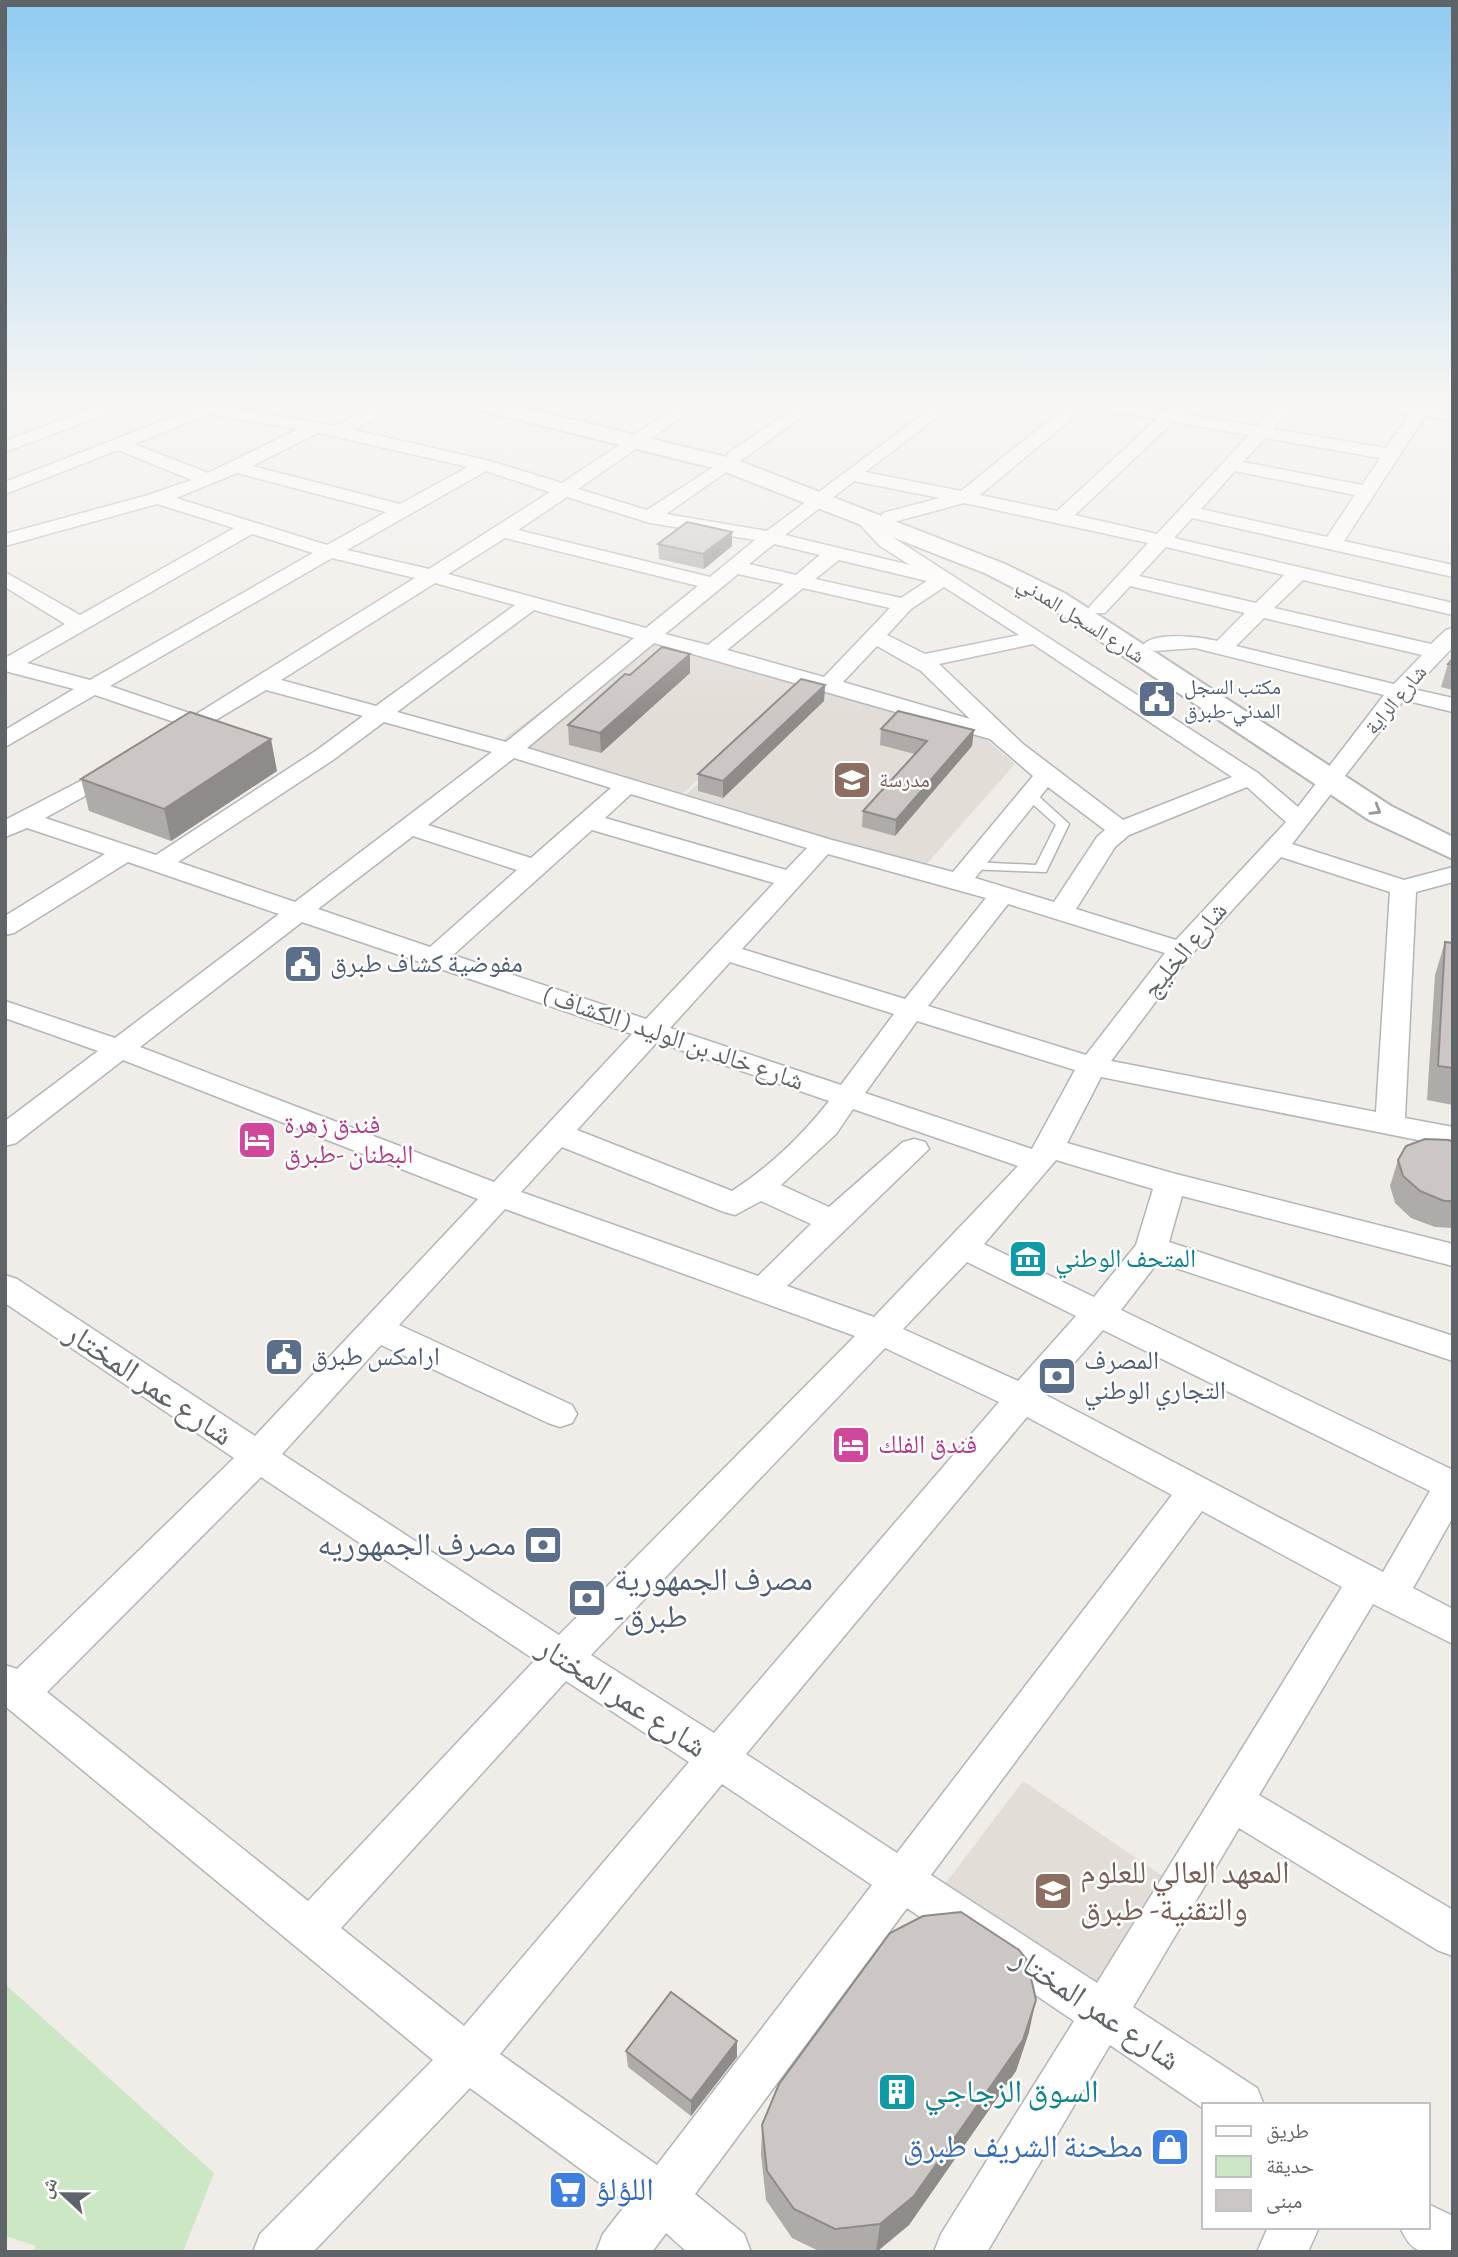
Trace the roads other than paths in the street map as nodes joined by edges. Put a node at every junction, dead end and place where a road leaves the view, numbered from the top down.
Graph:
1 (120, 507) edge
2 (188, 507) edge
3 (393, 507) edge
4 (409, 507) edge
5 (540, 507) edge
6 (618, 507) edge
7 (664, 507) edge
8 (808, 507) edge
9 (846, 507) edge
10 (861, 507) edge
11 (927, 507) edge
12 (1015, 507) edge
13 (1071, 507) edge
14 (1194, 507) edge
15 (1355, 507) edge
16 (404, 510) junction
17 (1190, 512) junction
18 (859, 514) junction
19 (5, 517) edge
20 (650, 517) junction
21 (890, 517) junction
22 (1061, 517) junction
23 (251, 526) junction
24 (34, 529) junction
25 (502, 532) junction
26 (771, 537) junction
27 (5, 540) edge
28 (1164, 540) junction
29 (1332, 544) junction
30 (327, 551) junction
31 (835, 553) junction
32 (735, 566) junction
33 (1453, 571) edge
34 (1299, 572) junction
35 (429, 575) junction
36 (5, 578) edge
37 (940, 578) junction
38 (1125, 579) junction
39 (801, 581) junction
40 (715, 584) junction
41 (529, 604) junction
42 (904, 605) junction
43 (1453, 608) edge
44 (1098, 609) junction
45 (1261, 610) junction
46 (78, 623) junction
47 (1319, 624) junction
48 (1453, 634) edge
49 (646, 636) junction
50 (1037, 637) junction
51 (876, 638) junction
52 (1154, 645) junction
53 (1222, 648) junction
54 (1437, 652) junction
55 (710, 653) junction
56 (922, 661) junction
57 (6, 664) edge
58 (1286, 665) junction
59 (263, 682) junction
60 (829, 685) junction
61 (95, 688) junction
62 (1398, 692) junction
63 (1453, 705) edge
64 (379, 715) junction
65 (198, 723) junction
66 (1000, 736) junction
67 (5, 740) edge
68 (510, 750) junction
69 (1047, 774) junction
70 (1336, 774) junction
71 (1250, 778) junction
72 (628, 785) junction
73 (1031, 796) junction
74 (587, 821) junction
75 (1299, 822) junction
76 (17, 825) edge
77 (411, 827) junction
78 (1120, 830) junction
79 (1453, 830) edge
80 (823, 845) junction
81 (1276, 847) junction
82 (1453, 849) edge
83 (125, 853) junction
84 (159, 864) junction
85 (535, 868) junction
86 (965, 874) junction
87 (1453, 874) edge
88 (788, 879) junction
89 (1403, 888) junction
90 (1002, 895) junction
91 (300, 912) junction
92 (1060, 913) junction
93 (5, 928) edge
94 (1181, 950) junction
95 (725, 952) junction
96 (435, 957) junction
97 (911, 1010) junction
98 (18, 1015) edge
99 (652, 1031) junction
100 (5, 1036) edge
101 (117, 1048) junction
102 (1092, 1066) junction
103 (849, 1097) junction
104 (1390, 1126) junction
105 (555, 1133) junction
106 (5, 1136) edge
107 (1453, 1138) edge
108 (914, 1149) dead end
109 (1044, 1155) junction
110 (1170, 1184) junction
111 (759, 1188) junction
112 (498, 1195) junction
113 (833, 1221) junction
114 (963, 1247) junction
115 (1150, 1248) junction
116 (1453, 1255) edge
117 (5, 1287) edge
118 (763, 1290) junction
119 (1097, 1312) junction
120 (376, 1329) junction
121 (880, 1332) junction
122 (1453, 1349) edge
123 (1024, 1399) junction
124 (559, 1414) dead end
125 (258, 1457) junction
126 (1452, 1485) edge
127 (1196, 1491) junction
128 (1378, 1588) junction
129 (1453, 1628) edge
130 (561, 1659) junction
131 (12, 1688) edge
132 (719, 1759) junction
133 (1233, 1802) junction
134 (901, 1881) junction
135 (309, 1931) junction
136 (1453, 1935) edge
137 (1105, 2014) junction
138 (467, 2058) junction
139 (1237, 2103) edge
140 (663, 2199) junction
141 (1293, 2229) edge
142 (1428, 2229) edge
143 (1453, 2245) edge
144 (278, 2252) edge
145 (621, 2252) edge
146 (726, 2252) edge
147 (959, 2252) edge
148 (1282, 2252) edge

1 - 24 street
2 - 23 street
3 - 16 street
4 - 16 street
5 - 25 street
6 - 20 street
7 - 20 street
8 - 26 street
9 - 18 street, شارع السجل المدني
10 - 21 street, شارع السجل المدني
11 - 21 street
12 - 22 street
13 - 22 street
14 - 17 street
15 - 29 street
16 - 30 street
17 - 28 street
17 - 29 street
18 - 37 street
18 - 70 street, شارع السجل المدني
19 - 24 street
20 - 26 street
21 - 44 street, شارع السجل المدني
22 - 28 street
23 - 30 street
23 - 46 street
24 - 27 street
25 - 35 street
25 - 40 street
26 - 31 street
26 - 32 street
28 - 34 street
28 - 38 street
29 - 33 street
30 - 35 street
30 - 61 street
31 - 37 street
31 - 39 street
32 - 39 street
32 - 40 street
34 - 43 street
34 - 45 street
35 - 41 street
35 - 59 street
36 - 46 street
37 - 42 street
37 - 50 street
38 - 44 street
38 - 45 street
39 - 42 street
39 - 55 street
40 - 49 street
41 - 49 street
41 - 64 street
42 - 51 street
44 - 52 street, شارع السجل المدني
45 - 47 street
45 - 53 street
46 - 57 street
47 - 54 street
47 - 58 street
48 - 54 street, شارع الراية
49 - 55 street
49 - 68 street
50 - 56 street
50 - 71 street
51 - 56 street
51 - 60 street
52 - 53 street
52 - 70 street, شارع السجل المدني
53 - 58 street
54 - 62 street, شارع الراية
55 - 60 street
56 - 66 street
57 - 61 street
58 - 62 street
59 - 64 street
59 - 65 street
60 - 66 street
61 - 65 street
61 - 67 street
62 - 63 street
62 - 70 street, شارع الراية
64 - 68 street
64 - 84 street
65 - 76 street
66 - 69 street
68 - 72 street
68 - 77 street
69 - 73 street
69 - 78 street
70 - 75 street, شارع الخليج
70 - 79 street, شارع السجل المدني
70 -> 82 street, شارع السجل المدني
71 - 75 street
71 - 78 street
72 - 74 street
72 - 80 street
73 - 86 street
73 - 86 lane
74 - 85 street
74 - 88 street
75 - 81 street, شارع الخليج
76 - 83 street, شارع خالد بن الوليد ( الكشاف )
77 - 85 street
77 - 91 street
78 - 92 street
80 - 86 street
80 - 88 street
81 - 89 street
81 - 94 street, شارع الخليج
83 - 84 street, شارع خالد بن الوليد ( الكشاف )
83 - 93 street
84 - 91 street, شارع خالد بن الوليد ( الكشاف )
85 - 96 street
86 - 90 street
87 - 89 street
88 - 95 street
89 - 104 street
90 - 92 street
90 - 97 street
91 - 96 street, شارع خالد بن الوليد ( الكشاف )
91 - 101 street
92 - 94 street
94 - 102 street, شارع الخليج
95 - 97 street
95 - 99 street
96 - 99 street, شارع خالد بن الوليد ( الكشاف )
97 - 102 street
97 - 103 street
98 - 100 street
98 - 101 street
99 - 103 street, شارع خالد بن الوليد ( الكشاف )
99 - 105 street
101 - 106 street
101 - 112 street
102 - 104 street
102 - 109 street, شارع الخليج
103 - 109 street, شارع خالد بن الوليد ( الكشاف )
103 - 111 street
104 - 107 street
105 - 111 street
105 - 112 street
108 - 113 street
109 - 110 street, شارع خالد بن الوليد ( الكشاف )
109 - 114 street, شارع الخليج
110 - 115 street
110 - 116 street, شارع خالد بن الوليد ( الكشاف )
111 - 113 street
112 - 118 street
112 - 120 street
113 - 118 street
114 - 119 street
114 - 121 street, شارع الخليج
115 - 119 street
115 - 122 street
117 - 125 street, شارع عمر المختار
118 - 121 street
119 - 123 street
119 - 126 street
120 - 124 street
120 - 125 street
121 - 123 street
121 - 130 street, شارع الخليج
123 - 127 street
123 - 132 street
125 - 130 street, شارع عمر المختار
125 - 131 street
126 - 128 street
127 - 128 street
127 - 134 street
128 - 129 street
128 - 133 street
130 - 132 street, شارع عمر المختار
130 - 135 street, شارع الخليج
131 - 135 street
132 - 134 street, شارع عمر المختار
132 - 138 street
133 - 136 street
133 - 137 street
134 - 137 street, شارع عمر المختار
134 - 140 street
135 - 138 street
137 - 139 street, شارع عمر المختار
137 - 147 street
138 - 140 street
138 - 144 street
140 - 145 street
140 - 146 street
141 - 148 street
142 - 143 street

